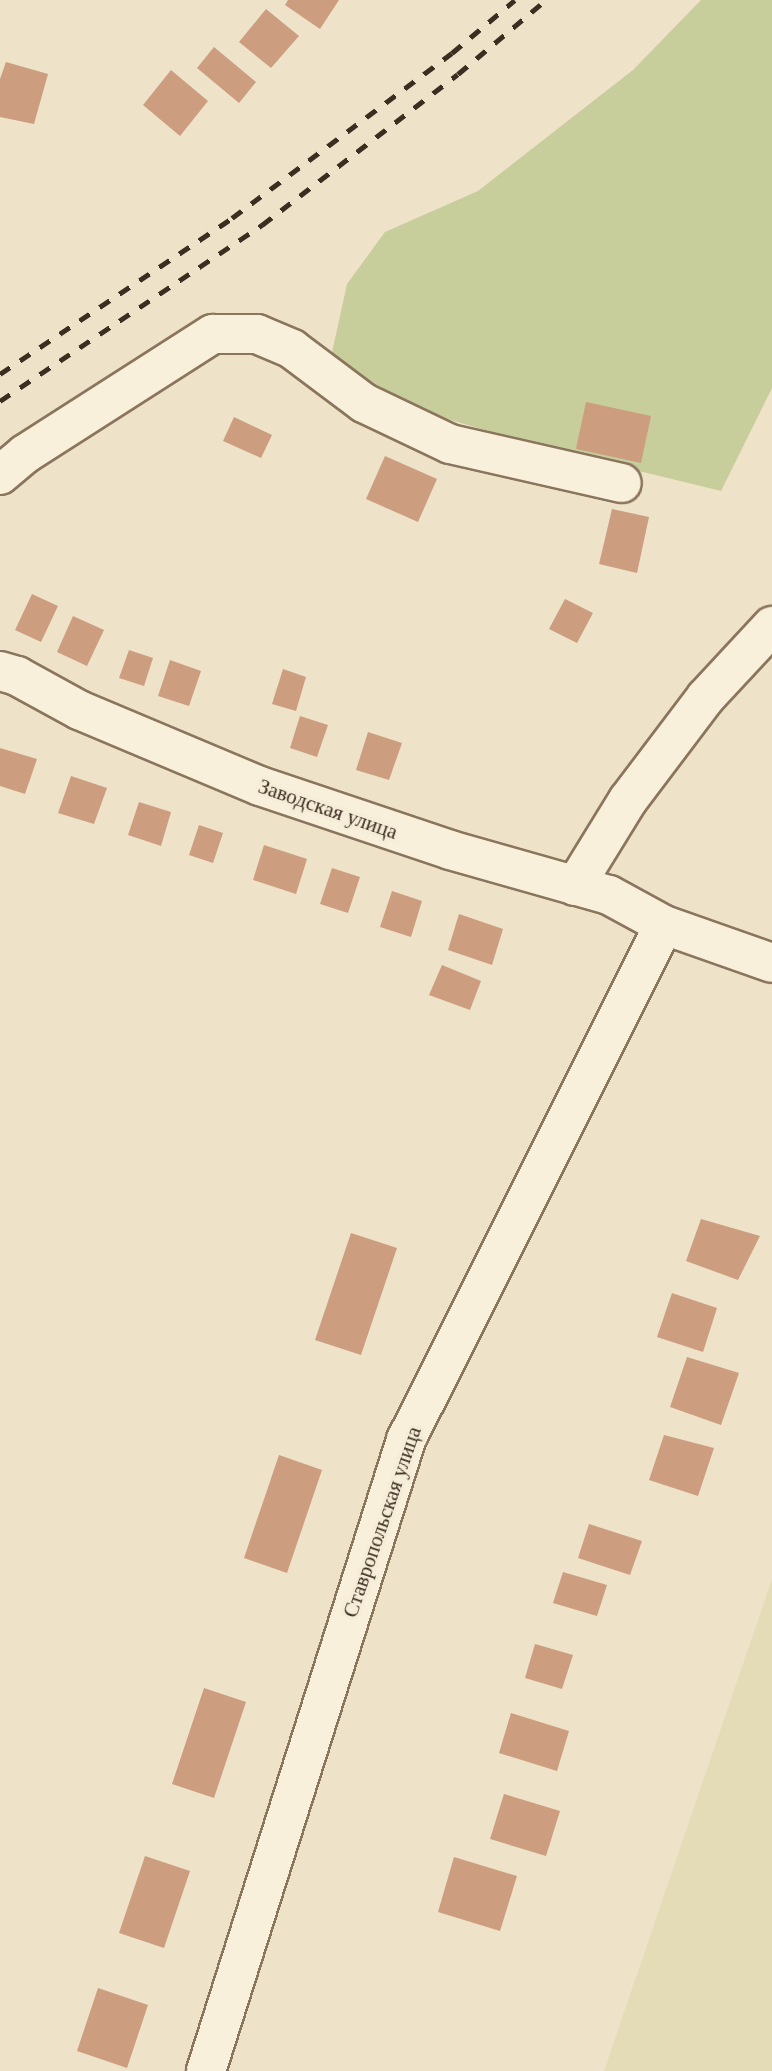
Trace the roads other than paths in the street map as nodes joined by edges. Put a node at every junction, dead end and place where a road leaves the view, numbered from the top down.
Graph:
1 (0, 475) edge
2 (622, 483) dead end
3 (772, 626) edge
4 (0, 671) edge
5 (575, 886) junction
6 (664, 925) junction
7 (772, 963) edge
8 (206, 2071) edge

1 - 2 street
3 - 5 street
4 - 5 street, Заводская улица
5 - 6 street, Заводская улица
6 - 7 street, Заводская улица
6 - 8 street, Ставропольская улица

